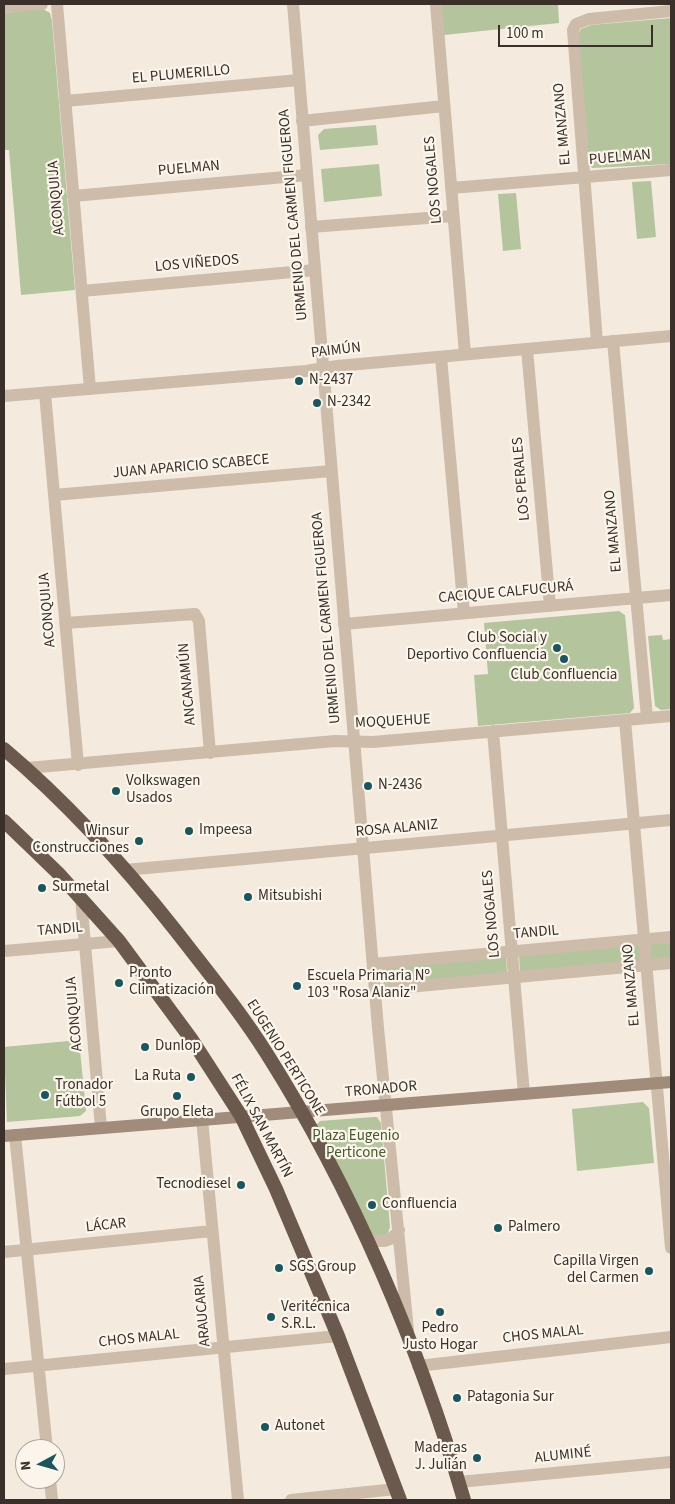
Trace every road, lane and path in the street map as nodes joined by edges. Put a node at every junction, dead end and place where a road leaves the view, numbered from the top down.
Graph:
1 (42, 4) edge
2 (57, 4) edge
3 (293, 4) edge
4 (436, 4) edge
5 (4, 7) edge
6 (631, 9) edge
7 (671, 11) edge
8 (299, 80) junction
9 (65, 101) junction
10 (444, 106) junction
11 (302, 121) junction
12 (671, 170) edge
13 (307, 175) junction
14 (583, 177) junction
15 (451, 188) junction
16 (74, 196) junction
17 (453, 216) junction
18 (311, 227) junction
19 (315, 270) junction
20 (82, 290) junction
21 (671, 336) edge
22 (613, 341) junction
23 (597, 342) junction
24 (527, 349) junction
25 (465, 354) junction
26 (441, 357) junction
27 (322, 368) junction
28 (90, 389) junction
29 (45, 393) junction
30 (4, 396) edge
31 (331, 471) junction
32 (54, 495) junction
33 (671, 595) edge
34 (636, 598) junction
35 (550, 606) junction
36 (464, 614) junction
37 (65, 623) junction
38 (344, 624) junction
39 (671, 716) edge
40 (647, 718) junction
41 (625, 720) junction
42 (493, 732) junction
43 (354, 741) junction
44 (4, 749) edge
45 (210, 753) junction
46 (78, 765) junction
47 (27, 768) junction
48 (671, 820) edge
49 (4, 821) edge
50 (634, 824) junction
51 (502, 835) junction
52 (363, 848) junction
53 (125, 870) junction
54 (81, 898) junction
55 (671, 937) edge
56 (644, 940) junction
57 (118, 941) junction
58 (85, 944) junction
59 (4, 951) edge
60 (512, 952) junction
61 (671, 963) edge
62 (373, 964) junction
63 (647, 965) junction
64 (514, 978) junction
65 (375, 990) junction
66 (671, 1082) edge
67 (657, 1083) junction
68 (524, 1094) junction
69 (386, 1106) junction
70 (302, 1113) junction
71 (241, 1116) junction
72 (202, 1119) junction
73 (102, 1128) junction
74 (9, 1136) edge
75 (399, 1230) junction
76 (212, 1231) junction
77 (366, 1238) junction
78 (671, 1248) edge
79 (26, 1250) junction
80 (4, 1252) edge
81 (338, 1336) junction
82 (671, 1337) edge
83 (408, 1340) junction
84 (223, 1347) junction
85 (38, 1366) junction
86 (418, 1366) junction
87 (4, 1369) edge
88 (46, 1439) edge
89 (671, 1462) edge
90 (458, 1482) junction
91 (398, 1495) edge
92 (238, 1500) edge
93 (291, 1500) edge
94 (464, 1500) edge

1 - 5 street
2 - 9 street, ACONQUIJA
3 - 8 street, URMENIO DEL CARMEN FIGUEROA
4 - 10 street, LOS NOGALES
6 - 7 street
6 - 14 street, EL MANZANO
8 - 9 street, EL PLUMERILLO
8 - 11 street, URMENIO DEL CARMEN FIGUEROA
9 - 16 street, ACONQUIJA
10 - 11 street
10 - 15 street, LOS NOGALES
11 - 13 street, URMENIO DEL CARMEN FIGUEROA
12 - 14 street, PUELMAN
13 - 16 street, PUELMAN
13 - 18 street, URMENIO DEL CARMEN FIGUEROA
14 - 15 street, PUELMAN
14 - 23 street, EL MANZANO
15 - 17 street, LOS NOGALES
16 - 20 street, ACONQUIJA
17 - 18 street
17 - 25 street, LOS NOGALES
18 - 19 street, URMENIO DEL CARMEN FIGUEROA
19 - 20 street, LOS VIÑEDOS
19 - 27 street, URMENIO DEL CARMEN FIGUEROA
20 - 28 street, ACONQUIJA
21 - 22 street, PAIMÚN
22 - 23 street, PAIMÚN
22 - 34 street, EL MANZANO
23 - 24 street, PAIMÚN
24 - 25 street, PAIMÚN
24 - 35 street, LOS PERALES
25 - 26 street, PAIMÚN
26 - 27 street, PAIMÚN
26 - 36 street
27 - 28 street, PAIMÚN
27 - 31 street, URMENIO DEL CARMEN FIGUEROA
28 - 29 street, PAIMÚN
29 - 30 street, PAIMÚN
29 - 32 street, ACONQUIJA
31 - 32 street, JUAN APARICIO SCABECE
31 - 38 street, URMENIO DEL CARMEN FIGUEROA
32 - 37 street, ACONQUIJA
33 - 34 street, CACIQUE CALFUCURÁ
34 - 35 street, CACIQUE CALFUCURÁ
34 - 40 street, EL MANZANO
35 - 36 street, CACIQUE CALFUCURÁ
36 - 38 street, CACIQUE CALFUCURÁ
37 - 45 street, ANCANAMÚN
37 - 46 street, ACONQUIJA
38 - 43 street, URMENIO DEL CARMEN FIGUEROA
39 - 40 street, MOQUEHUE
40 - 41 street, MOQUEHUE
41 - 42 street, MOQUEHUE
41 - 50 street, EL MANZANO
42 - 43 street, MOQUEHUE
42 - 51 street, LOS NOGALES
43 - 45 street, MOQUEHUE
43 - 52 street, URMENIO DEL CARMEN FIGUEROA
44 - 47 highway, EUGENIO PERTICONE
45 - 46 street, MOQUEHUE
46 - 47 street, MOQUEHUE
47 - 53 highway, EUGENIO PERTICONE
48 - 50 street, ROSA ALANIZ
49 - 54 highway, FÉLIX SAN MARTÍN
50 - 51 street, ROSA ALANIZ
50 - 56 street, EL MANZANO
51 - 52 street, ROSA ALANIZ
51 - 60 street, LOS NOGALES
52 - 53 street, ROSA ALANIZ
52 - 62 street, URMENIO DEL CARMEN FIGUEROA
53 - 70 highway, EUGENIO PERTICONE
54 - 57 highway, FÉLIX SAN MARTÍN
54 - 58 street, ACONQUIJA
55 - 56 street, TANDIL
56 - 60 street, TANDIL
56 - 63 street, EL MANZANO
57 - 58 street, TANDIL
57 - 71 highway, FÉLIX SAN MARTÍN
58 - 59 street, TANDIL
58 - 73 street, ACONQUIJA
60 - 62 street, TANDIL
60 - 64 street, LOS NOGALES
61 - 63 street
62 - 65 street, URMENIO DEL CARMEN FIGUEROA
63 - 64 street
63 - 67 street, EL MANZANO
64 - 65 street
64 - 68 street, LOS NOGALES
65 - 69 street, URMENIO DEL CARMEN FIGUEROA
66 - 67 main road, TRONADOR
67 - 68 main road, TRONADOR
67 - 78 street, EL MANZANO
68 - 69 main road, TRONADOR
69 - 70 main road, TRONADOR
69 - 75 street, URMENIO DEL CARMEN FIGUEROA
70 - 71 main road, TRONADOR
70 - 77 highway, EUGENIO PERTICONE
71 - 72 main road, TRONADOR
71 - 81 highway, FÉLIX SAN MARTÍN
72 - 73 main road, TRONADOR
72 - 76 street, ARAUCARIA
73 - 74 main road, TRONADOR
74 - 79 street
75 - 77 street
75 - 83 street, URMENIO DEL CARMEN FIGUEROA
76 - 79 street, LÁCAR
76 - 84 street, ARAUCARIA
77 - 83 highway, EUGENIO PERTICONE
79 - 80 street, LÁCAR
79 - 85 street
81 - 84 street, CHOS MALAL
81 - 91 highway, FÉLIX SAN MARTÍN
82 - 86 street, CHOS MALAL
83 - 86 highway, EUGENIO PERTICONE
84 - 85 street, CHOS MALAL
84 - 92 street, ARAUCARIA
85 - 87 street, CHOS MALAL
85 - 88 street
86 - 90 highway, EUGENIO PERTICONE
89 - 90 street, ALUMINÉ
90 - 94 highway, EUGENIO PERTICONE
91 - 93 street

